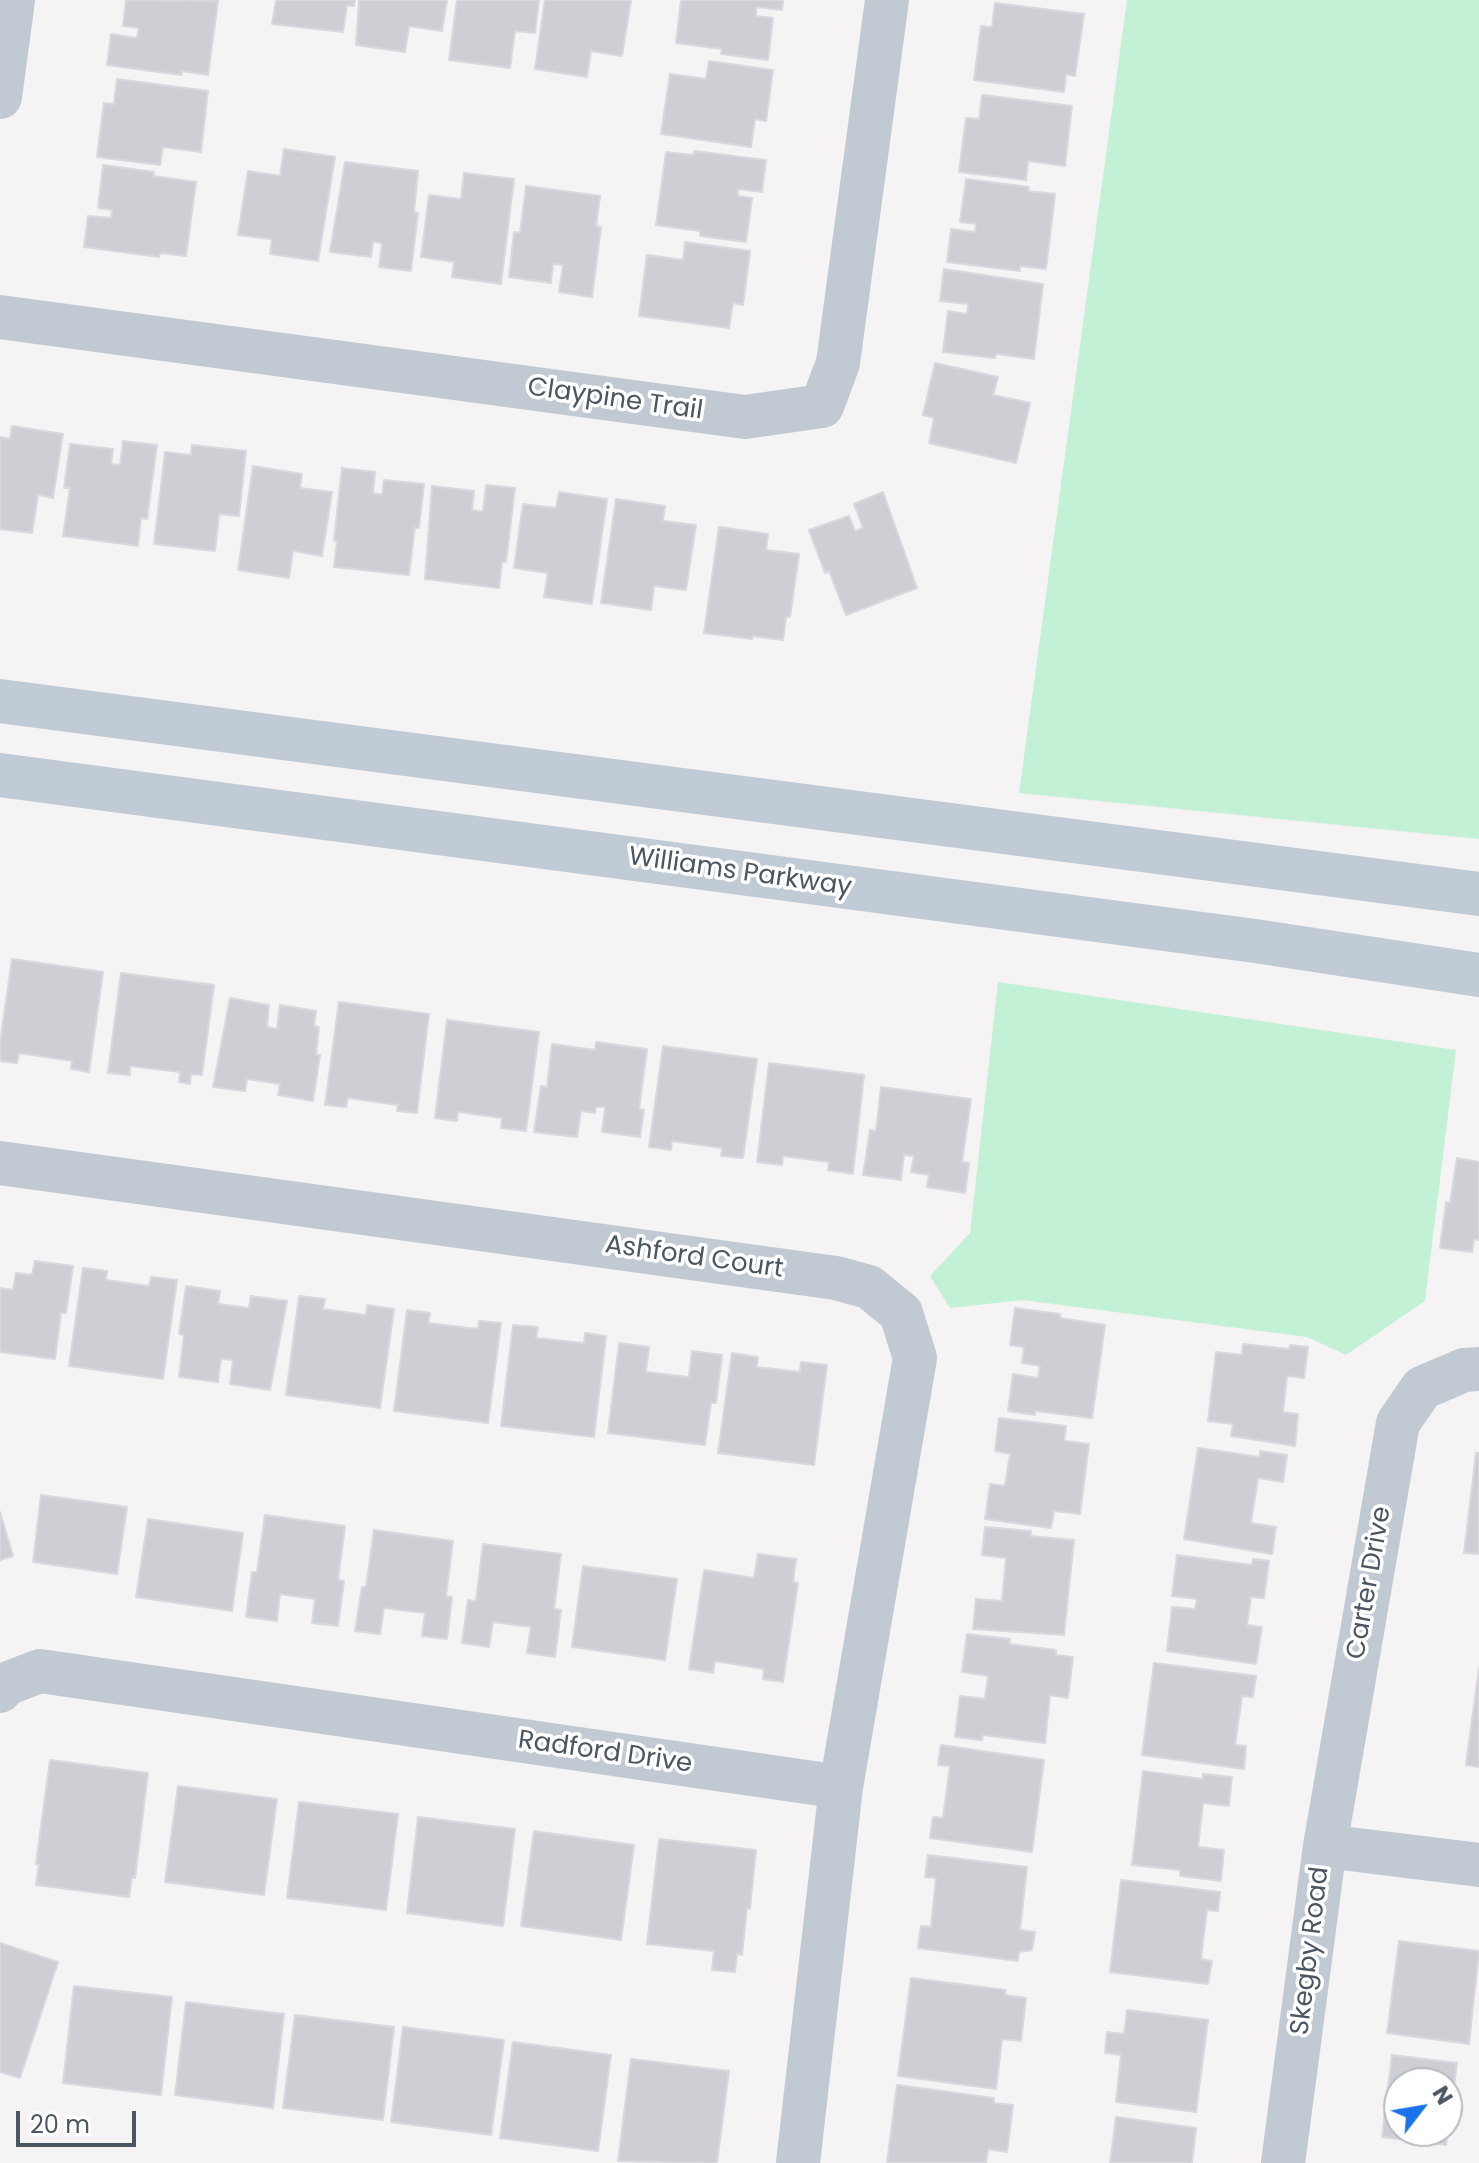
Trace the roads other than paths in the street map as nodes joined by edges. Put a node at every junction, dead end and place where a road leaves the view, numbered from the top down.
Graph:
1 (13, 0) edge
2 (887, 0) edge
3 (0, 97) edge
4 (0, 317) edge
5 (0, 701) edge
6 (0, 775) edge
7 (1479, 894) edge
8 (1479, 975) edge
9 (0, 1163) edge
10 (1479, 1369) edge
11 (0, 1691) edge
12 (841, 1787) junction
13 (1325, 1846) junction
14 (1479, 1865) edge
15 (798, 2163) edge
16 (1283, 2163) edge

1 - 3 street
2 - 4 street, Claypine Trail
5 - 7 main road
6 - 8 main road, Williams Parkway
9 - 12 street, Ashford Court
10 - 13 street, Carter Drive
11 - 12 street, Radford Drive
12 - 15 street
13 - 14 street, Skegby Road
13 - 16 street, Skegby Road

